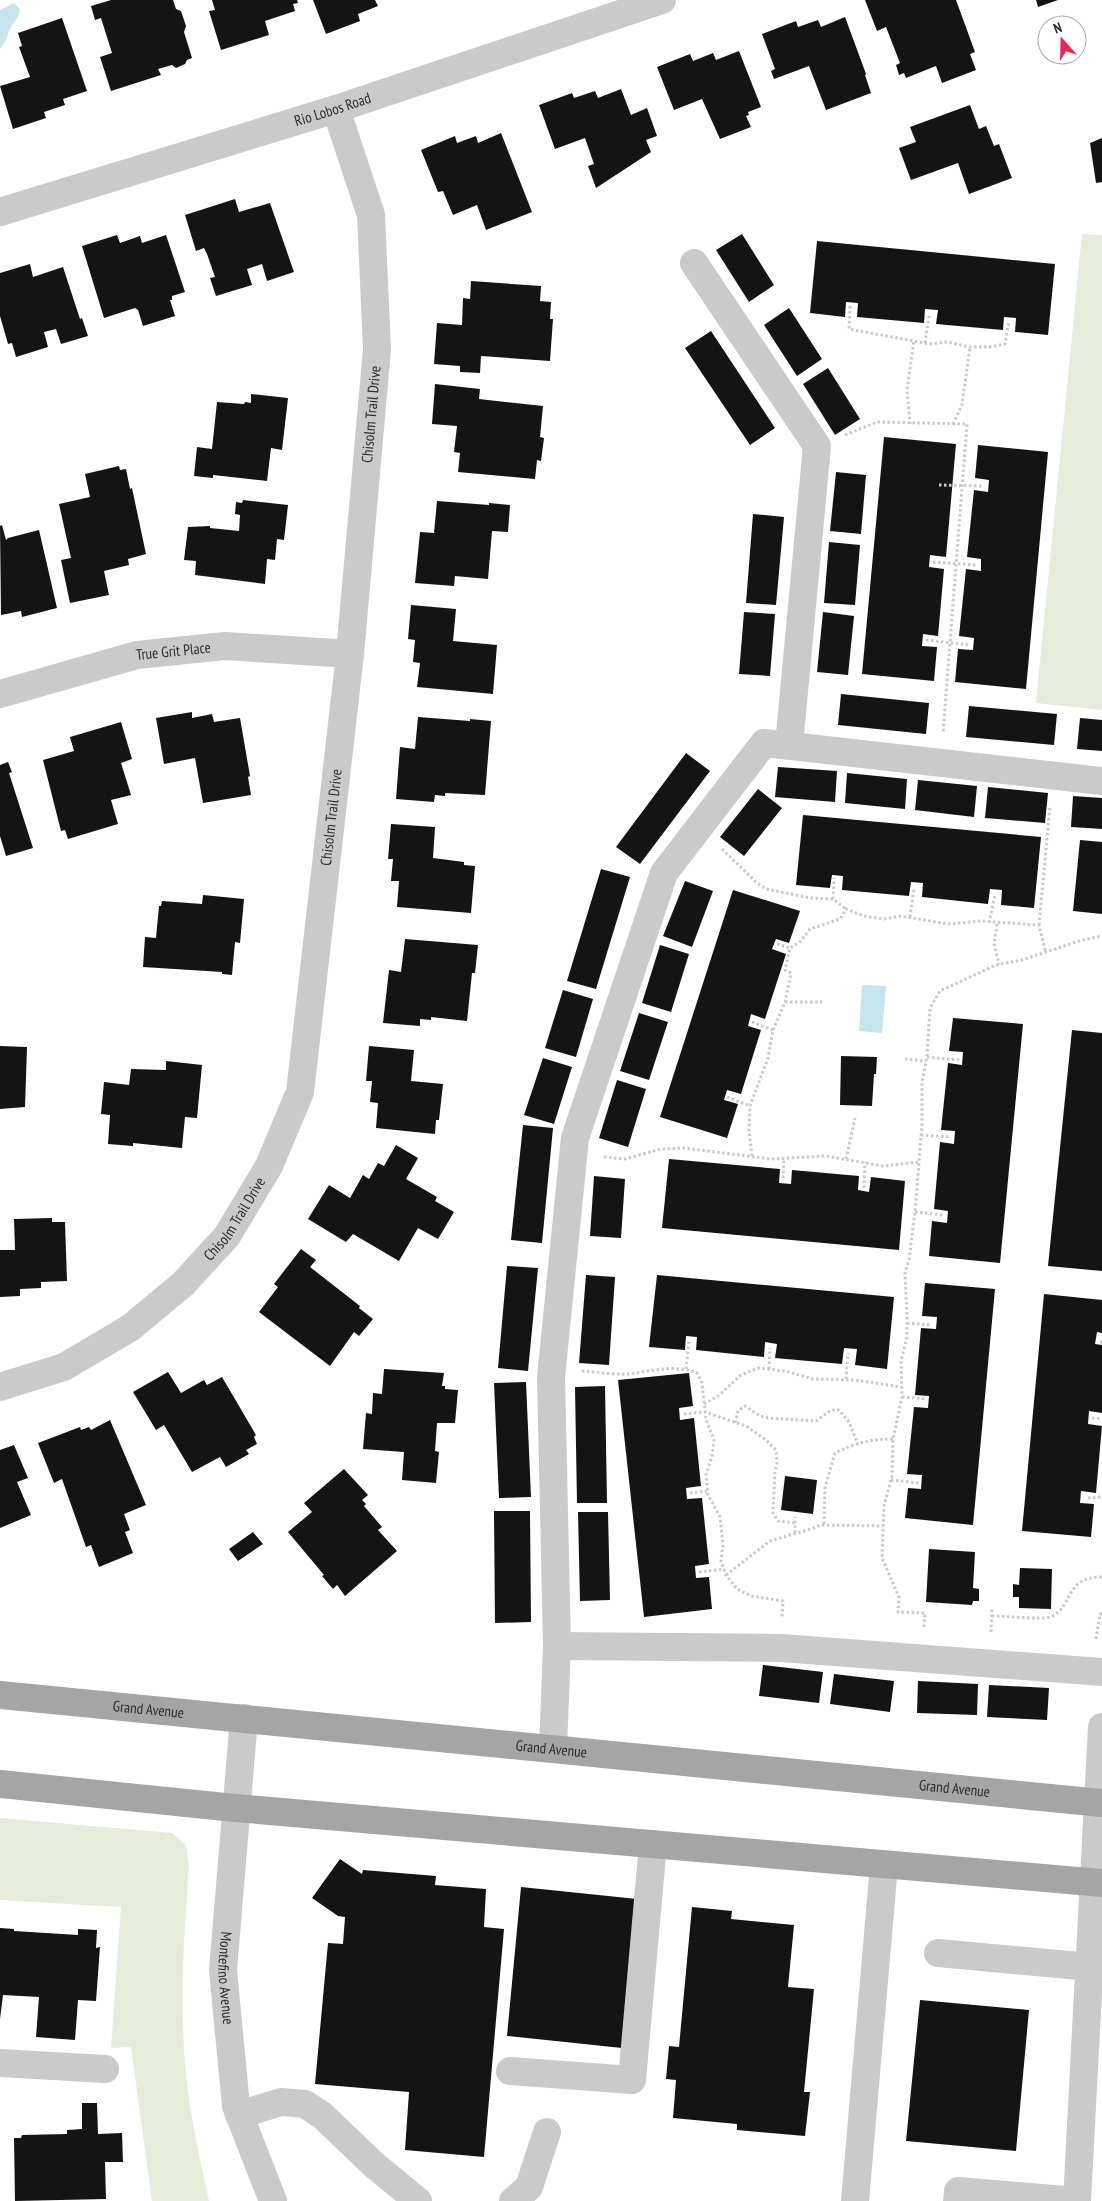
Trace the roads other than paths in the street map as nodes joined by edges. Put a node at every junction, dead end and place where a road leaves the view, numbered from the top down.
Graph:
1 (662, 0) edge
2 (336, 109) junction
3 (0, 212) edge
4 (694, 263) dead end
5 (350, 654) junction
6 (0, 694) edge
7 (790, 745) junction
8 (1102, 781) edge
9 (0, 1387) edge
10 (557, 1646) junction
11 (1102, 1672) edge
12 (0, 1695) edge
13 (244, 1718) junction
14 (1102, 1727) edge
15 (554, 1748) junction
16 (0, 1784) edge
17 (1100, 1802) edge
18 (235, 1808) junction
19 (653, 1844) junction
20 (884, 1865) junction
21 (1098, 1883) edge
22 (938, 1953) dead end
23 (1095, 1968) edge
24 (0, 2063) edge
25 (105, 2069) dead end
26 (510, 2071) dead end
27 (239, 2115) junction
28 (546, 2132) dead end
29 (273, 2201) edge
30 (418, 2201) edge
31 (513, 2201) edge
32 (855, 2201) edge
33 (956, 2201) edge
34 (1077, 2201) edge

1 - 2 street, Rio Lobos Road
2 - 3 street, Rio Lobos Road
2 - 5 street, Chisolm Trail Drive
4 - 7 street
5 - 6 street, True Grit Place
5 - 9 street, Chisolm Trail Drive
7 - 8 street
7 - 10 street
10 - 11 street
10 - 15 street
12 - 13 main road, Grand Avenue
13 - 15 main road, Grand Avenue
13 - 18 street, Montefino Avenue
14 - 17 street
15 - 17 main road, Grand Avenue
16 - 18 main road
17 - 21 street
18 - 19 main road
18 - 27 street, Montefino Avenue
19 - 20 main road
19 - 26 street
20 - 21 main road
20 - 32 street
21 - 23 street
22 - 23 street
23 - 34 street
24 - 25 street
27 - 29 street, Montefino Avenue
27 - 30 street
28 - 31 street
33 - 34 street

